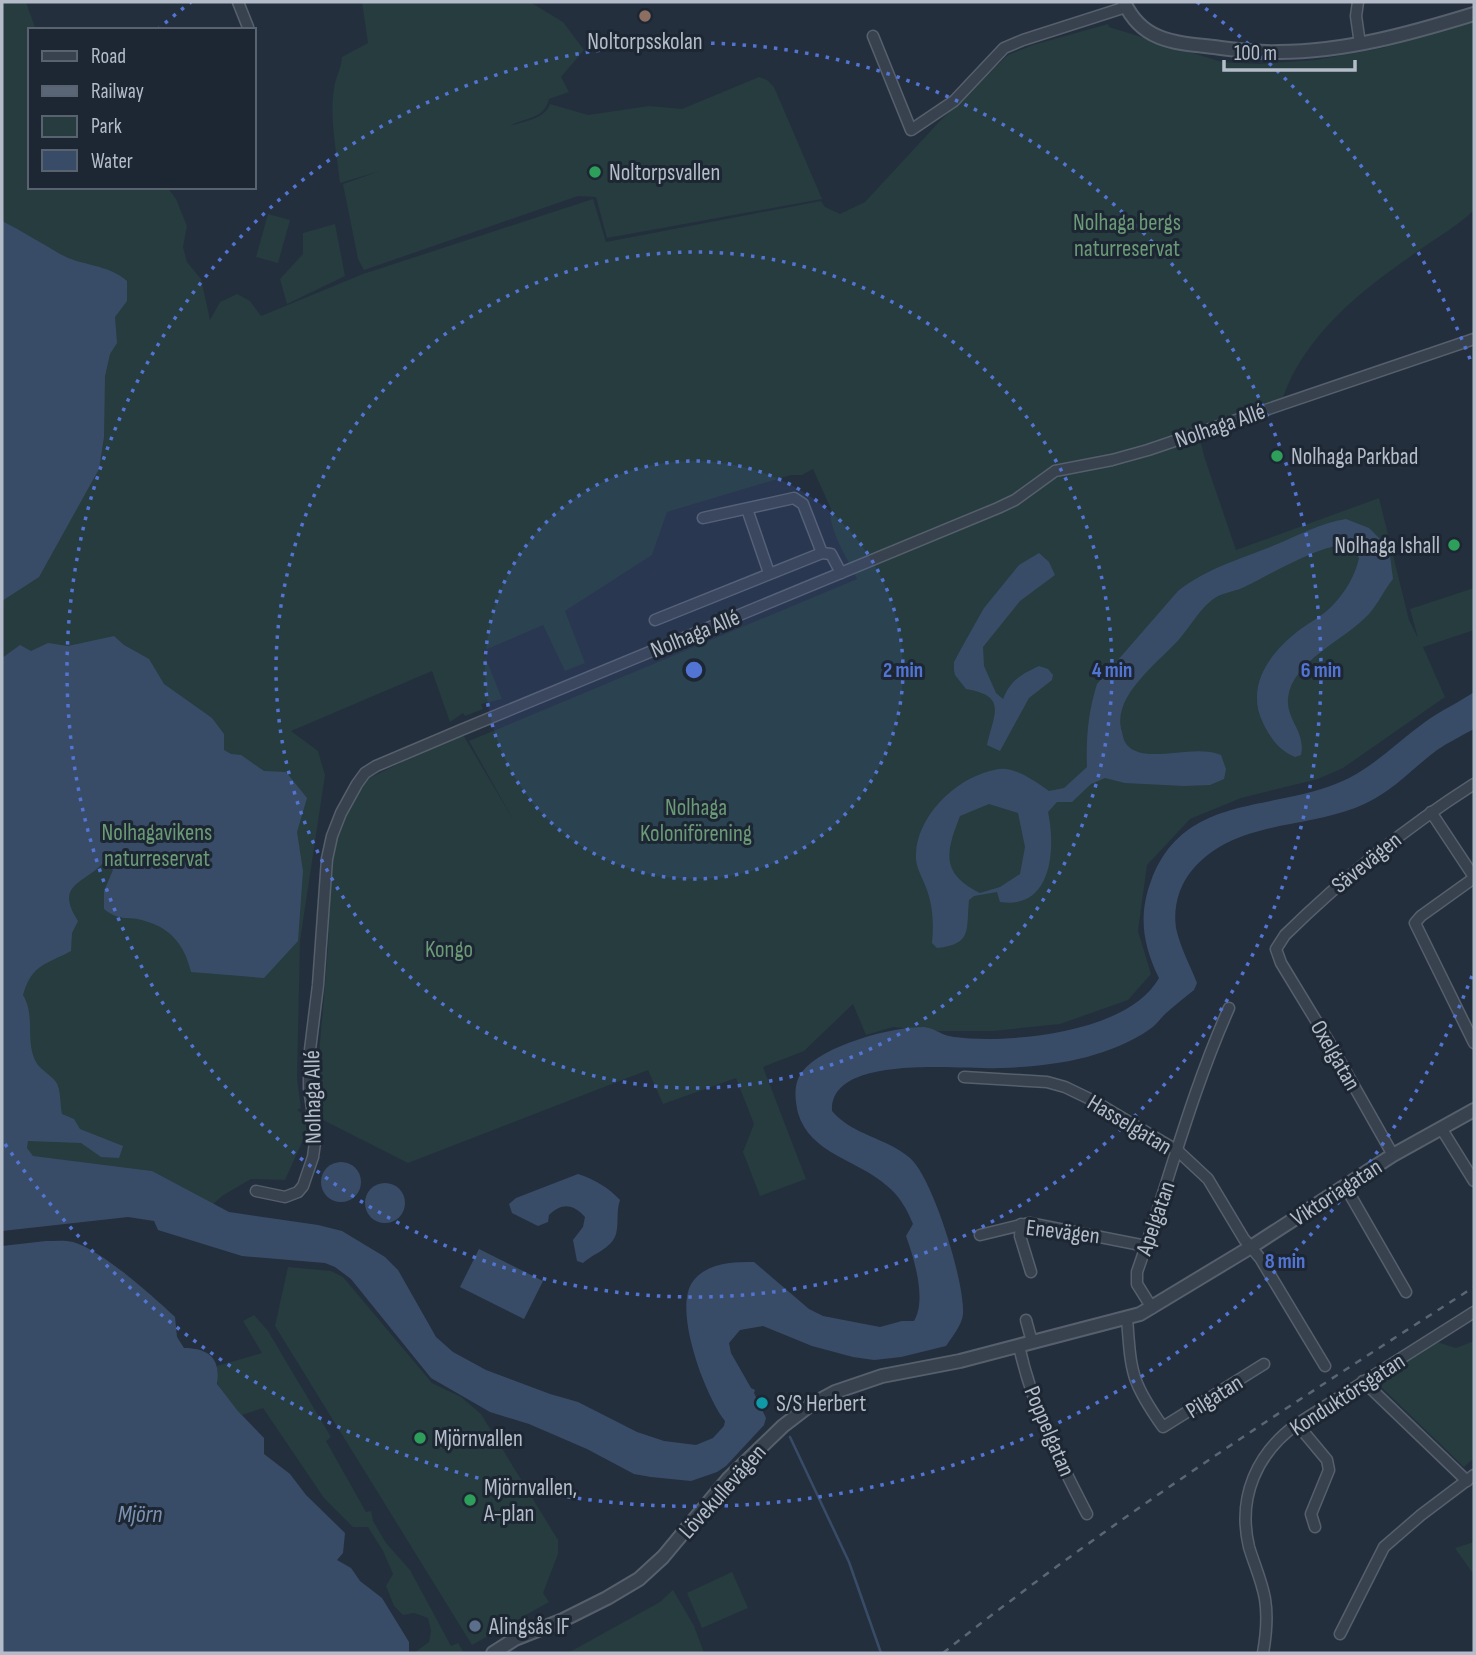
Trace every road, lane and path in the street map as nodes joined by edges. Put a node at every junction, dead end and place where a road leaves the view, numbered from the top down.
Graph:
1 (238, 2) edge
2 (1358, 2) edge
3 (1125, 4) edge
4 (1474, 14) edge
5 (248, 27) dead end
6 (873, 36) dead end
7 (1360, 44) junction
8 (1474, 339) edge
9 (747, 509) junction
10 (703, 518) dead end
11 (822, 553) junction
12 (769, 573) junction
13 (841, 573) junction
14 (655, 620) dead end
15 (1474, 784) edge
16 (1431, 812) junction
17 (1474, 878) edge
18 (1277, 956) joint
19 (1229, 1008) dead end
20 (1474, 1043) edge
21 (964, 1077) dead end
22 (1474, 1110) edge
23 (1441, 1128) junction
24 (1178, 1151) junction
25 (1393, 1155) junction
26 (1474, 1181) edge
27 (1345, 1186) junction
28 (256, 1191) dead end
29 (1021, 1224) junction
30 (980, 1235) dead end
31 (1146, 1246) junction
32 (1251, 1247) junction
33 (1031, 1272) dead end
34 (1406, 1292) dead end
35 (1152, 1308) junction
36 (1474, 1312) edge
37 (1127, 1318) junction
38 (1026, 1320) dead end
39 (1032, 1342) junction
40 (1019, 1346) junction
41 (1264, 1364) dead end
42 (1325, 1366) dead end
43 (1363, 1381) junction
44 (1297, 1424) junction
45 (1471, 1478) edge
46 (1087, 1514) dead end
47 (1315, 1527) dead end
48 (1340, 1634) dead end
49 (493, 1653) edge
50 (1263, 1653) edge

1 - 5 street
2 - 7 street
3 - 6 street
3 - 7 street
4 - 7 street
8 - 13 street, Nolhaga Allé
9 - 10 street
9 - 11 street
9 - 12 street
11 - 12 street
11 - 13 street
12 - 14 street
13 - 28 street, Nolhaga Allé
15 - 16 street, Sävevägen
16 - 17 street
16 - 18 street, Sävevägen
17 - 20 street
18 - 25 street, Oxelgatan
19 - 24 street, Apelgatan
21 - 24 street, Hasselgatan
22 - 23 street, Viktoriagatan
23 - 25 street, Viktoriagatan
23 - 26 street
24 - 31 street, Apelgatan
24 - 32 street, Hasselgatan
25 - 27 street, Viktoriagatan
27 - 32 street, Viktoriagatan
27 - 34 street
29 - 30 street, Enevägen
29 - 31 street, Enevägen
29 - 33 street
31 - 35 street, Apelgatan
32 - 35 street, Viktoriagatan
32 - 42 street, Hasselgatan
35 - 37 street, Viktoriagatan
36 - 43 street, Konduktörsgatan
37 - 39 street, Lövekullevägen
37 - 41 street, Pilgatan
38 - 39 street
39 - 40 street, Lövekullevägen
40 - 46 street, Poppelgatan
40 - 49 street, Lövekullevägen
43 - 44 street, Konduktörsgatan
43 - 45 street
44 - 47 street
44 - 50 street, Konduktörsgatan
45 - 48 street

